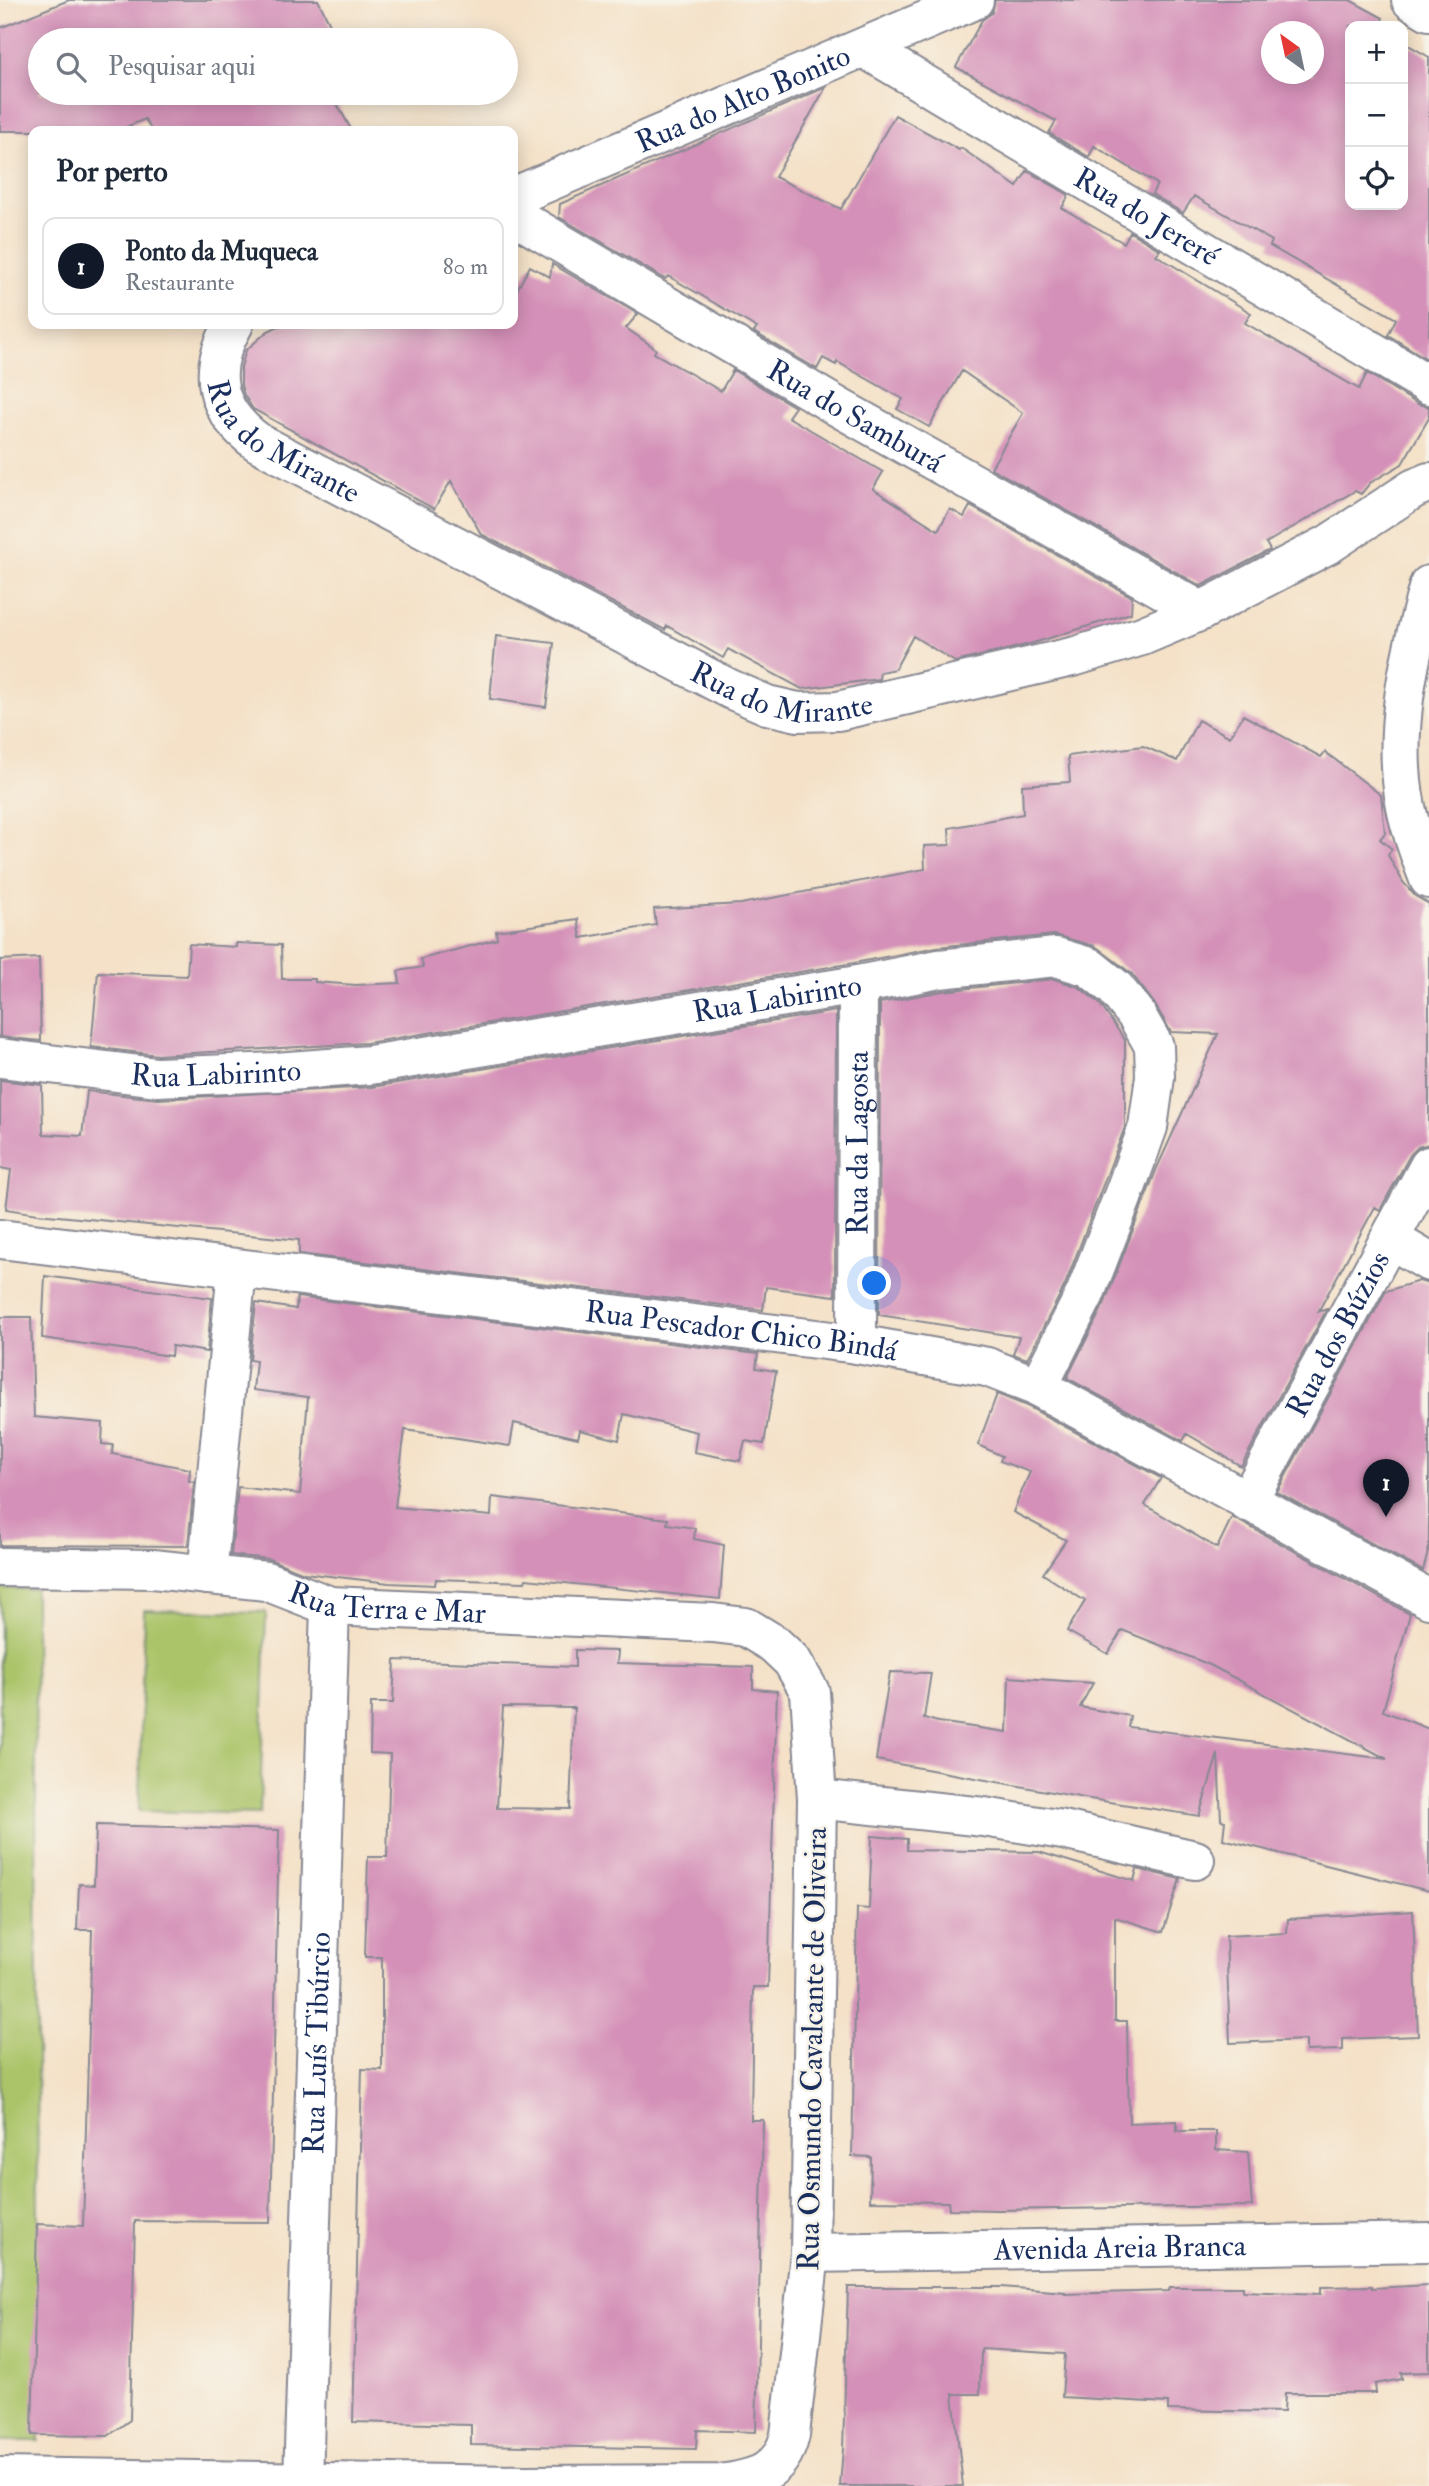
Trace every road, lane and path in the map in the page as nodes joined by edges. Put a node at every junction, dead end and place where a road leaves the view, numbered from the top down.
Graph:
1 (974, 0) edge
2 (1411, 0) edge
3 (1429, 11) edge
4 (864, 48) junction
5 (518, 195) edge
6 (518, 218) edge
7 (228, 334) edge
8 (1429, 385) edge
9 (1429, 482) edge
10 (1429, 586) edge
11 (1201, 611) junction
12 (1429, 879) edge
13 (858, 985) junction
14 (0, 1058) edge
15 (1429, 1166) edge
16 (0, 1239) edge
17 (1390, 1239) junction
18 (1429, 1262) edge
19 (237, 1269) junction
20 (857, 1345) junction
21 (1038, 1387) junction
22 (1247, 1502) junction
23 (0, 1567) edge
24 (207, 1575) junction
25 (1429, 1599) edge
26 (330, 1606) junction
27 (774, 1644) joint
28 (817, 1799) junction
29 (1195, 1860) dead end
30 (1429, 2242) edge
31 (810, 2253) junction
32 (0, 2477) edge
33 (303, 2481) junction

1 - 4 street, Rua do Alto Bonito
2 - 3 street
4 - 5 street, Rua do Alto Bonito
4 - 8 street, Rua do Jereré
6 - 11 street, Rua do Samburá
7 - 11 street, Rua do Mirante
9 - 11 street, Rua do Mirante
10 - 12 street
13 - 14 street, Rua Labirinto
13 - 20 street, Rua da Lagosta
13 - 21 street, Rua Labirinto
15 - 17 street, Rua dos Búzios
16 - 19 street, Rua Pescador Chico Bindá
17 - 18 street
17 - 22 street, Rua dos Búzios
19 - 20 street, Rua Pescador Chico Bindá
19 - 24 street
20 - 21 street, Rua Pescador Chico Bindá
21 - 22 street, Rua Pescador Chico Bindá
22 - 25 street, Rua Pescador Chico Bindá
23 - 24 street, Rua Terra e Mar
24 - 26 street, Rua Terra e Mar
26 - 27 street, Rua Terra e Mar
26 - 33 street, Rua Luís Tibúrcio
27 - 28 street, Rua Osmundo Cavalcante de Oliveira
28 - 29 street
28 - 31 street, Rua Osmundo Cavalcante de Oliveira
30 - 31 street, Avenida Areia Branca
31 - 33 street, Rua Osmundo Cavalcante de Oliveira
32 - 33 street

